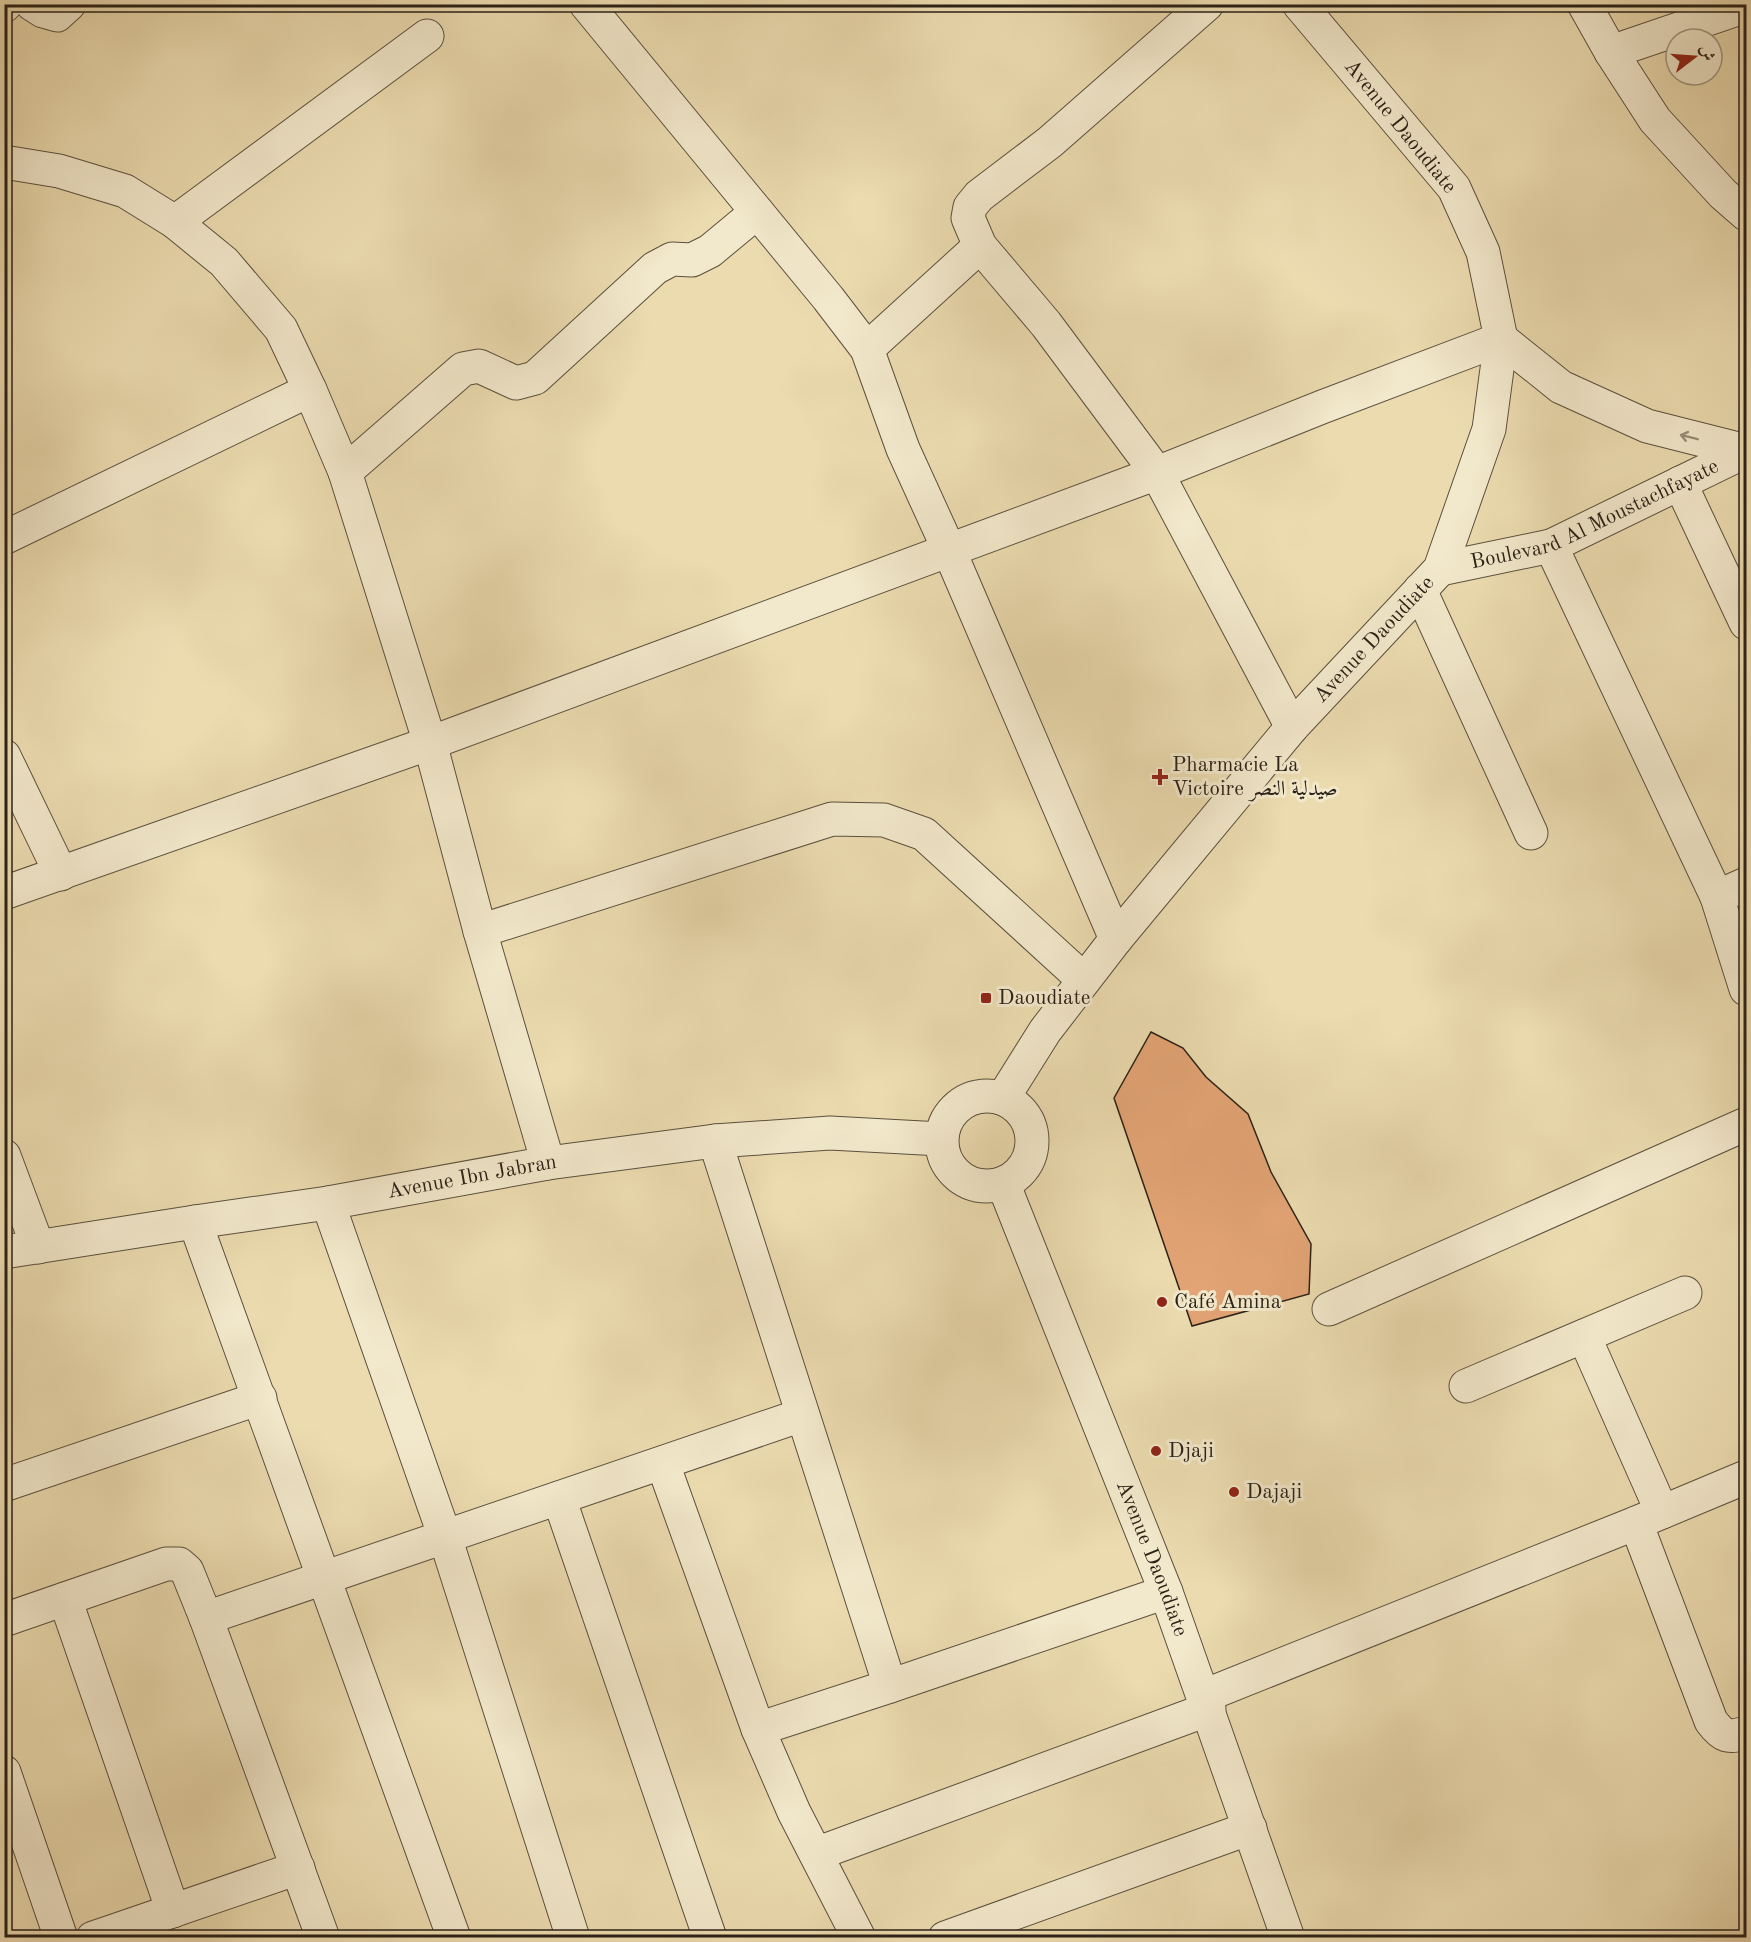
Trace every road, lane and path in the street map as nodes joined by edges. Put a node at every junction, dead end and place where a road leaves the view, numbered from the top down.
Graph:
1 (32, 4) edge
2 (69, 4) edge
3 (1207, 4) edge
4 (1299, 4) edge
5 (1584, 4) edge
6 (590, 6) edge
7 (1746, 6) edge
8 (427, 36) dead end
9 (1611, 52) junction
10 (4, 162) edge
11 (757, 212) junction
12 (1746, 214) edge
13 (175, 222) junction
14 (980, 246) junction
15 (1501, 339) junction
16 (867, 349) junction
17 (310, 390) junction
18 (1746, 451) edge
19 (345, 472) junction
20 (1157, 473) junction
21 (1680, 483) junction
22 (4, 538) edge
23 (1551, 546) junction
24 (949, 550) junction
25 (1430, 579) junction
26 (1746, 623) edge
27 (1292, 727) junction
28 (430, 743) junction
29 (4, 756) edge
30 (1532, 833) dead end
31 (62, 874) junction
32 (1746, 884) edge
33 (4, 893) edge
34 (1717, 897) junction
35 (480, 931) junction
36 (1116, 939) junction
37 (1084, 980) junction
38 (1746, 989) edge
39 (1003, 1098) junction
40 (1746, 1124) edge
41 (941, 1138) junction
42 (715, 1141) junction
43 (4, 1156) edge
44 (548, 1163) junction
45 (1004, 1184) junction
46 (328, 1203) junction
47 (195, 1222) junction
48 (38, 1247) junction
49 (4, 1252) edge
50 (1685, 1293) dead end
51 (1329, 1309) dead end
52 (1584, 1336) junction
53 (1466, 1386) dead end
54 (260, 1398) junction
55 (802, 1415) junction
56 (663, 1464) junction
57 (1746, 1477) edge
58 (4, 1485) edge
59 (559, 1498) junction
60 (1649, 1518) junction
61 (445, 1537) junction
62 (324, 1579) junction
63 (1166, 1592) junction
64 (65, 1599) junction
65 (206, 1618) junction
66 (4, 1620) edge
67 (890, 1686) junction
68 (1207, 1703) junction
69 (758, 1729) junction
70 (1746, 1733) edge
71 (4, 1772) edge
72 (1250, 1828) junction
73 (816, 1854) junction
74 (298, 1868) junction
75 (173, 1911) junction
76 (61, 1938) edge
77 (93, 1938) edge
78 (323, 1938) edge
79 (454, 1938) edge
80 (573, 1938) edge
81 (711, 1938) edge
82 (860, 1938) edge
83 (945, 1938) edge
84 (1288, 1938) edge

1 - 2 street
3 - 14 street
4 - 15 street, Avenue Daoudiate
5 - 9 street
6 - 11 street
7 - 9 street
8 - 13 street
9 - 12 street
10 - 13 street
11 - 16 street
11 - 19 street
13 - 17 street
14 - 16 street
14 - 20 street
18 -> 15 street, Boulevard Al Moustachfayate
15 - 20 street
15 - 25 street, Avenue Daoudiate
16 - 24 street
17 - 19 street
17 - 22 street
18 - 21 street, Boulevard Al Moustachfayate
19 - 28 street
20 - 24 street
20 - 27 street
21 - 23 street, Boulevard Al Moustachfayate
21 - 26 street
23 - 25 street, Boulevard Al Moustachfayate
23 - 34 street
24 - 28 street
24 - 36 street
25 - 27 street, Avenue Daoudiate
25 - 30 street
27 - 36 street, Avenue Daoudiate
28 - 31 street
28 - 35 street
29 - 31 street
31 - 33 street
32 - 34 street
34 - 38 street
35 - 37 street
35 - 44 street
36 - 37 street, Avenue Daoudiate
37 - 39 street, Avenue Daoudiate
39 - 41 street
39 - 45 street
40 - 51 street
41 - 42 street, Avenue Ibn Jabran
41 - 45 street
42 - 44 street, Avenue Ibn Jabran
42 - 55 street
43 - 48 street
44 - 46 street, Avenue Ibn Jabran
45 - 63 street, Avenue Daoudiate
46 - 47 street, Avenue Ibn Jabran
46 - 61 street
47 - 48 street, Avenue Ibn Jabran
47 - 54 street
48 - 49 street, Avenue Ibn Jabran
50 - 52 street
52 - 53 street
52 - 60 street
54 - 58 street
54 - 62 street
55 - 56 street
55 - 67 street
56 - 59 street
56 - 69 street
57 - 60 street
59 - 61 street
59 - 81 street
60 - 68 street
60 - 70 street
61 - 62 street
61 - 80 street
62 - 65 street
62 - 79 street
63 - 67 street
63 - 68 street, Avenue Daoudiate
64 - 65 street
64 - 66 street
64 - 75 street
65 - 74 street
67 - 69 street
68 - 72 street, Avenue Daoudiate
68 - 73 street
69 - 73 street
71 - 76 street
72 - 83 street
72 - 84 street, Avenue Daoudiate
73 - 82 street
74 - 75 street
74 - 78 street
75 - 77 street

